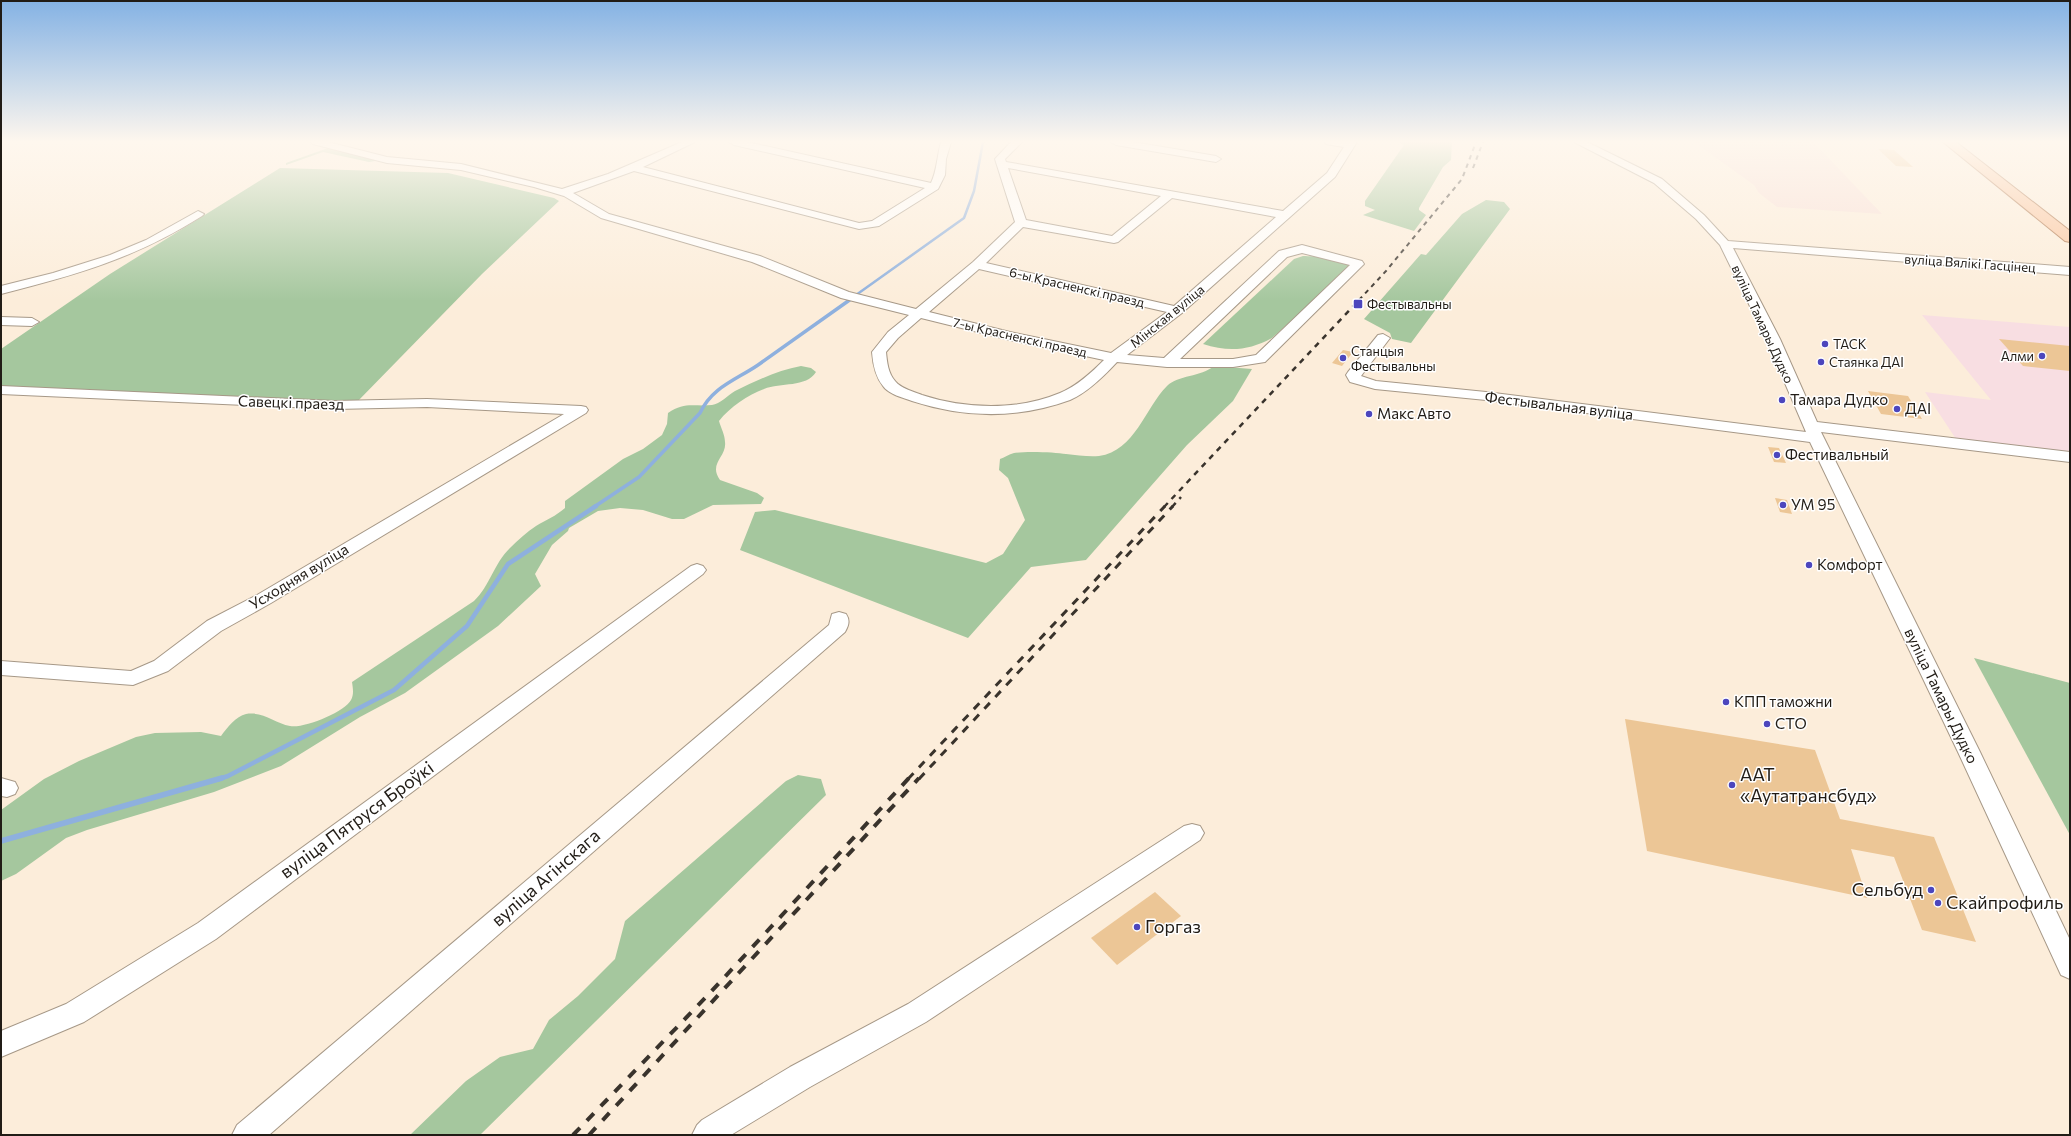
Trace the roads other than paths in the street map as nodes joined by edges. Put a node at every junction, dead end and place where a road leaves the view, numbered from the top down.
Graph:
1 (568, 195) edge
2 (738, 195) edge
3 (921, 195) edge
4 (1012, 195) edge
5 (1169, 195) edge
6 (1176, 195) edge
7 (1307, 195) edge
8 (1674, 195) edge
9 (2016, 195) edge
10 (1284, 215) junction
11 (1021, 223) junction
12 (1260, 238) junction
13 (2070, 238) edge
14 (1725, 244) junction
15 (1302, 249) junction
16 (1870, 256) joint
17 (977, 265) junction
18 (2070, 270) edge
19 (1, 283) edge
20 (1, 290) edge
21 (1177, 310) junction
22 (919, 314) junction
23 (1, 321) edge
24 (32, 322) dead end
25 (1384, 338) dead end
26 (1114, 358) junction
27 (1167, 363) junction
28 (1, 390) edge
29 (581, 410) joint
30 (1814, 432) junction
31 (2070, 457) edge
32 (697, 570) dead end
33 (839, 618) dead end
34 (1, 668) edge
35 (1192, 833) dead end
36 (2070, 967) edge
37 (1, 1044) edge
38 (247, 1135) edge
39 (707, 1135) edge

1 - 22 street, 7-ы Красненскі праезд
2 - 3 street
4 - 11 street
5 - 11 street
6 - 10 street
7 - 10 street, Мінская вуліца
8 - 14 street, вуліца Тамары Дудко
9 - 13 main road
10 - 12 street, Мінская вуліца
11 - 17 street
12 - 15 street
12 - 21 street, Мінская вуліца
14 - 16 street, вуліца Тамары Дудко
14 - 30 street, вуліца Тамары Дудко
15 - 27 street
15 - 27 street, 7-ы Красненскі праезд
16 - 18 street, вуліца Вялікі Гасцінец
17 - 21 street, 6-ы Красненскі праезд
17 - 22 street
19 - 20 street
21 - 26 street, Мінская вуліца
22 - 26 street, 7-ы Красненскі праезд
22 - 26 street, Мінская вуліца
23 - 24 street
25 - 30 street, Фестывальная вуліца
26 - 27 street, 7-ы Красненскі праезд
28 - 29 street, Савецкі праезд
29 - 34 street, Усходняя вуліца
30 - 31 street
30 - 36 street, вуліца Тамары Дудко
32 - 37 street, вуліца Пятруся Броўкі
33 - 38 street, вуліца Агінскага
35 - 39 street

